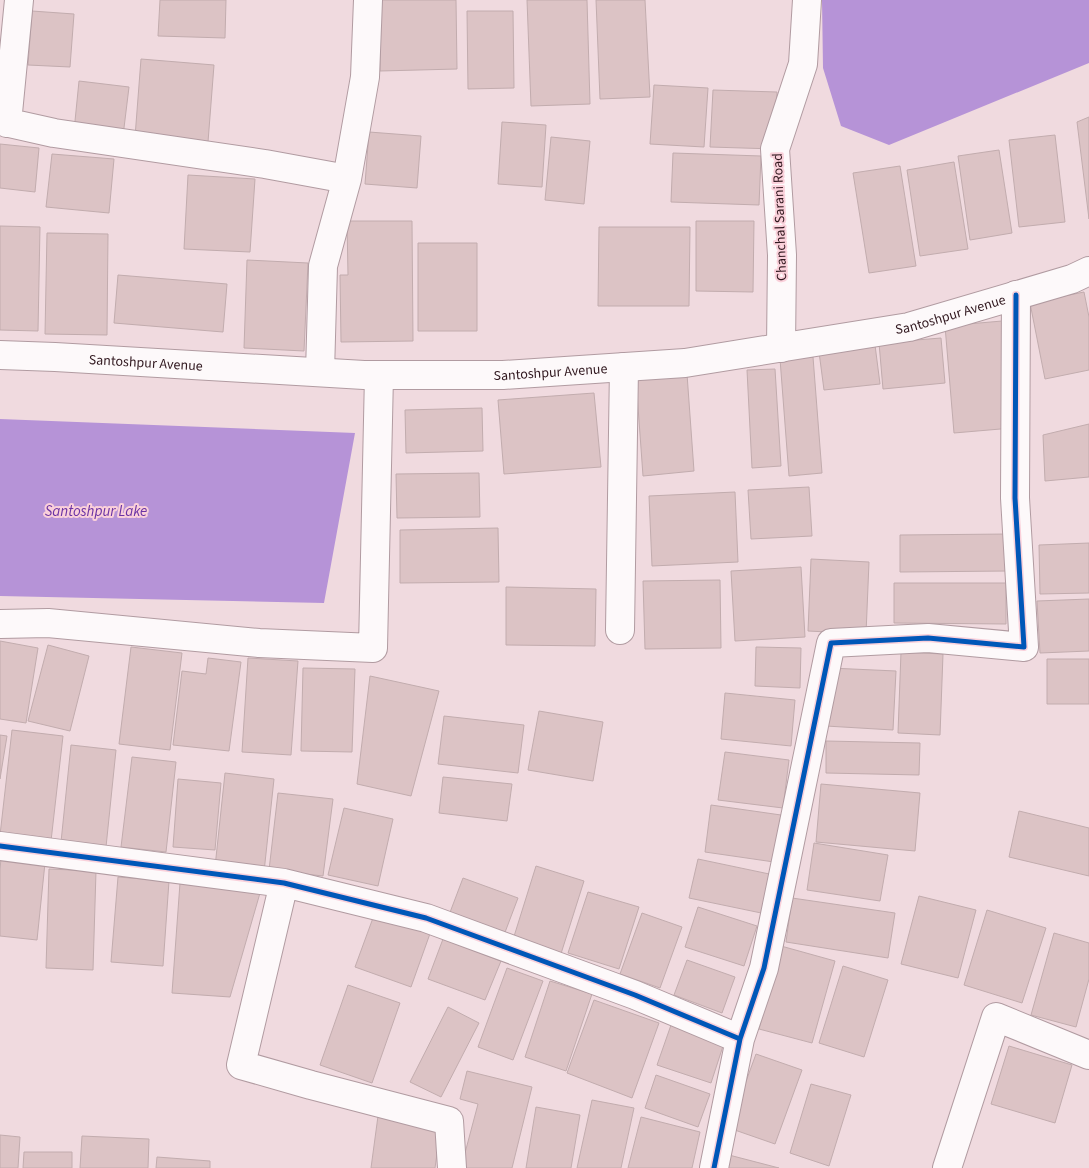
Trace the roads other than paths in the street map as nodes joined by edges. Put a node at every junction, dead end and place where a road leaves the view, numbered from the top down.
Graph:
1 (19, 0) edge
2 (368, 0) edge
3 (807, 0) edge
4 (4, 122) edge
5 (347, 179) junction
6 (1089, 271) edge
7 (1016, 295) junction
8 (780, 348) junction
9 (0, 355) edge
10 (624, 367) junction
11 (320, 372) junction
12 (379, 375) junction
13 (0, 624) edge
14 (620, 630) dead end
15 (0, 846) edge
16 (284, 882) junction
17 (740, 1039) junction
18 (1089, 1055) edge
19 (452, 1168) edge
20 (714, 1168) edge
21 (947, 1168) edge

1 - 4 street
2 - 5 street
3 - 8 street, Chanchal Sarani Road
4 - 5 street
5 - 11 street
6 - 7 street, Santoshpur Avenue
7 - 8 street, Santoshpur Avenue
7 - 17 street
8 - 10 street, Santoshpur Avenue
9 - 11 street, Santoshpur Avenue
10 - 12 street, Santoshpur Avenue
10 - 14 street
11 - 12 street, Santoshpur Avenue
12 - 13 street
15 - 16 street
16 - 17 street
16 - 19 street
17 - 20 street
18 - 21 street

